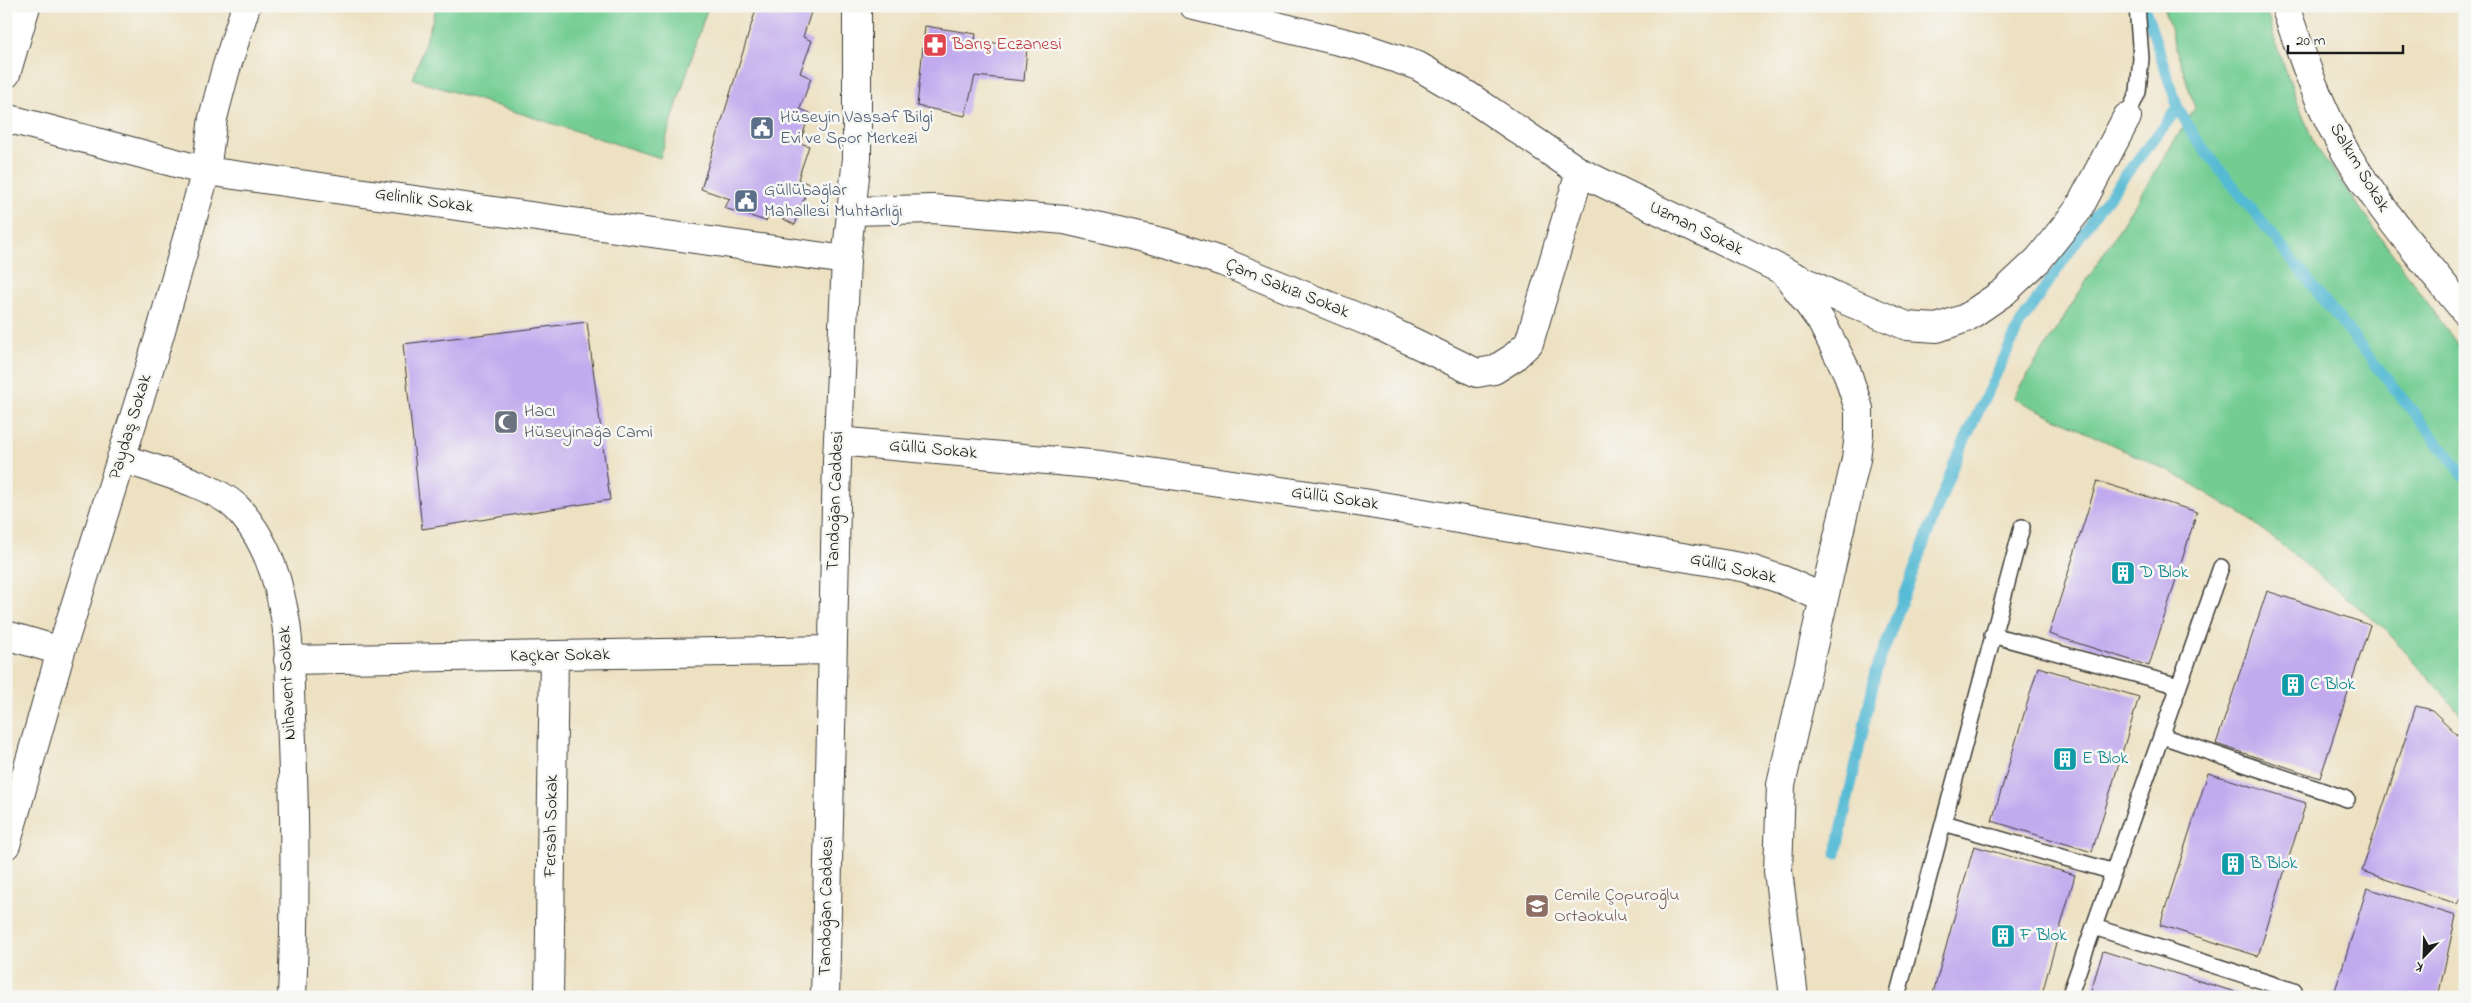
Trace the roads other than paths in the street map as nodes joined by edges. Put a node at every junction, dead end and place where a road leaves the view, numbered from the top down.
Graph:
1 (26, 6) edge
2 (246, 6) edge
3 (857, 6) edge
4 (1194, 6) edge
5 (2137, 6) edge
6 (2285, 6) edge
7 (6, 74) edge
8 (2127, 117) joint
9 (6, 118) edge
10 (206, 171) junction
11 (1580, 172) junction
12 (851, 211) junction
13 (846, 260) junction
14 (1783, 271) junction
15 (2465, 311) edge
16 (838, 441) junction
17 (120, 458) junction
18 (2022, 527) dead end
19 (2221, 567) dead end
20 (1823, 598) junction
21 (6, 635) edge
22 (1992, 635) junction
23 (831, 650) junction
24 (61, 652) junction
25 (554, 656) junction
26 (288, 660) junction
27 (2179, 686) junction
28 (2162, 736) junction
29 (2347, 799) dead end
30 (1944, 823) junction
31 (6, 845) edge
32 (2114, 872) junction
33 (2094, 927) junction
34 (2294, 991) dead end
35 (292, 997) edge
36 (549, 997) edge
37 (825, 997) edge
38 (1794, 997) edge
39 (1897, 997) edge
40 (2069, 997) edge

1 - 7 street
2 - 10 street, Paydaş Sokak
3 - 12 street, Tandoğan Caddesi
4 - 11 street, Uzman Sokak
5 - 8 lane
6 - 15 street, Salkım Sokak
8 - 14 street, Uzman Sokak
9 - 10 street, Gelinlik Sokak
10 - 13 street, Gelinlik Sokak
10 - 17 street, Paydaş Sokak
11 - 12 street, Çam Sakızı Sokak
11 - 14 street, Uzman Sokak
12 - 13 street, Tandoğan Caddesi
13 - 16 street, Tandoğan Caddesi
14 - 20 street
16 - 20 street, Güllü Sokak
16 - 23 street, Tandoğan Caddesi
17 - 24 street, Paydaş Sokak
17 - 26 street, Nihavent Sokak
18 - 22 lane
19 - 27 lane
20 - 38 street
21 - 24 street
22 - 27 lane
22 - 30 lane
23 - 25 street, Kaçkar Sokak
23 - 37 street, Tandoğan Caddesi
24 - 31 street, Paydaş Sokak
25 - 26 street, Kaçkar Sokak
25 - 36 street, Fersah Sokak
26 - 35 street, Nihavent Sokak
27 - 28 lane
28 - 29 lane
28 - 32 lane
30 - 32 lane
30 - 39 lane
32 - 33 lane
33 - 34 lane
33 - 40 lane

